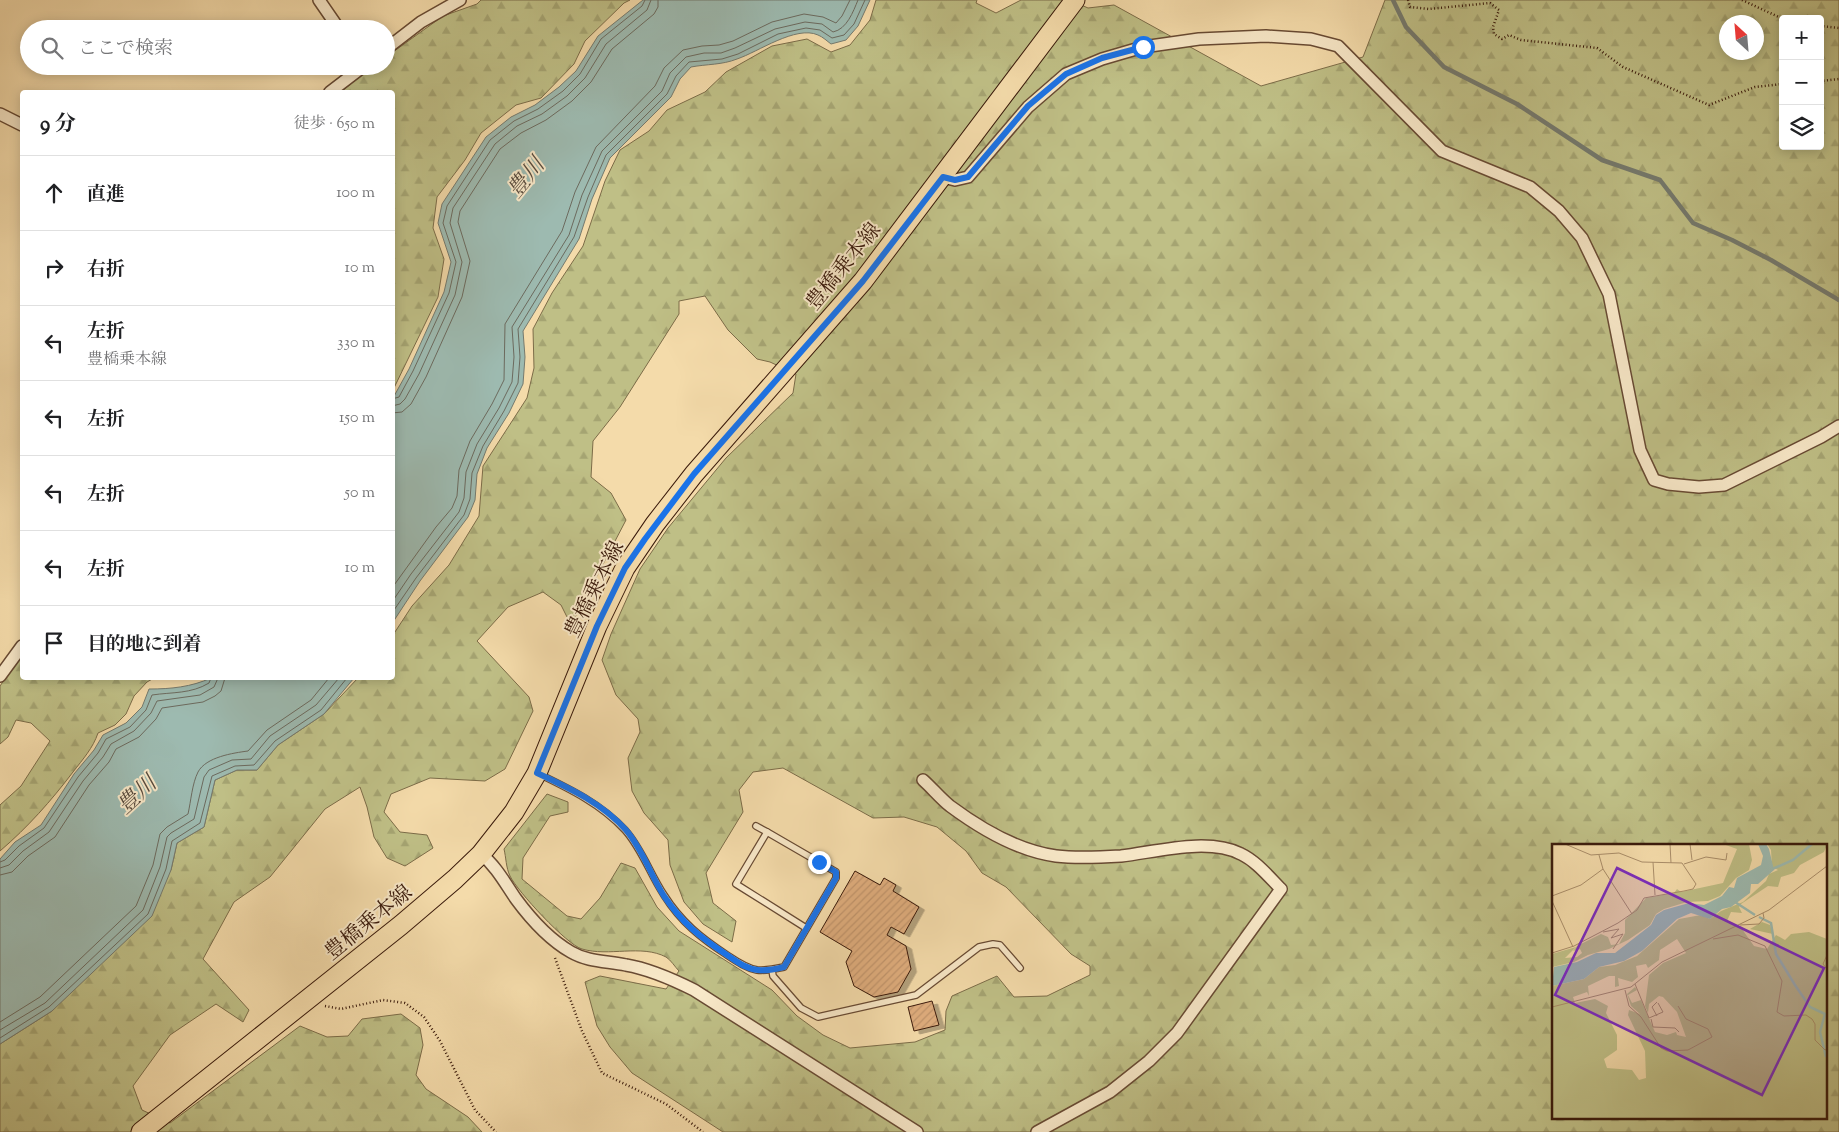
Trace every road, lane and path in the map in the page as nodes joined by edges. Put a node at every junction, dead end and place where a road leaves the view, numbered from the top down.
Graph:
1 (319, 0) edge
2 (460, 0) edge
3 (1076, 0) edge
4 (1408, 0) edge
5 (1742, 0) edge
6 (1779, 17) edge
7 (333, 20) edge
8 (1824, 26) edge
9 (1839, 28) edge
10 (395, 42) edge
11 (352, 75) edge
12 (1839, 79) edge
13 (1824, 81) edge
14 (1779, 84) edge
15 (333, 90) edge
16 (0, 114) edge
17 (20, 124) edge
18 (943, 177) junction
19 (1839, 426) edge
20 (20, 649) edge
21 (0, 676) edge
22 (537, 773) junction
23 (923, 780) dead end
24 (756, 826) dead end
25 (767, 832) junction
26 (481, 854) junction
27 (806, 928) junction
28 (544, 930) junction
29 (1020, 968) dead end
30 (772, 970) junction
31 (313, 995) junction
32 (141, 1132) edge
33 (496, 1132) edge
34 (703, 1132) edge
35 (918, 1132) edge
36 (1037, 1132) edge

1 - 7 street
2 - 10 street
3 - 18 main road, 豊橋乗本線
4 - 14 path
5 - 6 path
8 - 9 path
11 - 15 street
12 - 13 path
16 - 17 street
18 - 19 street
18 - 22 main road, 豊橋乗本線
20 - 21 street
22 - 26 main road, 豊橋乗本線
22 - 30 lane
23 - 36 street
24 - 25 lane
25 - 27 lane
25 - 27 lane
26 - 28 street
26 - 31 main road, 豊橋乗本線
27 - 30 lane
28 - 34 path
28 - 35 street
29 - 30 lane
31 - 32 main road, 豊橋乗本線
31 - 33 path

